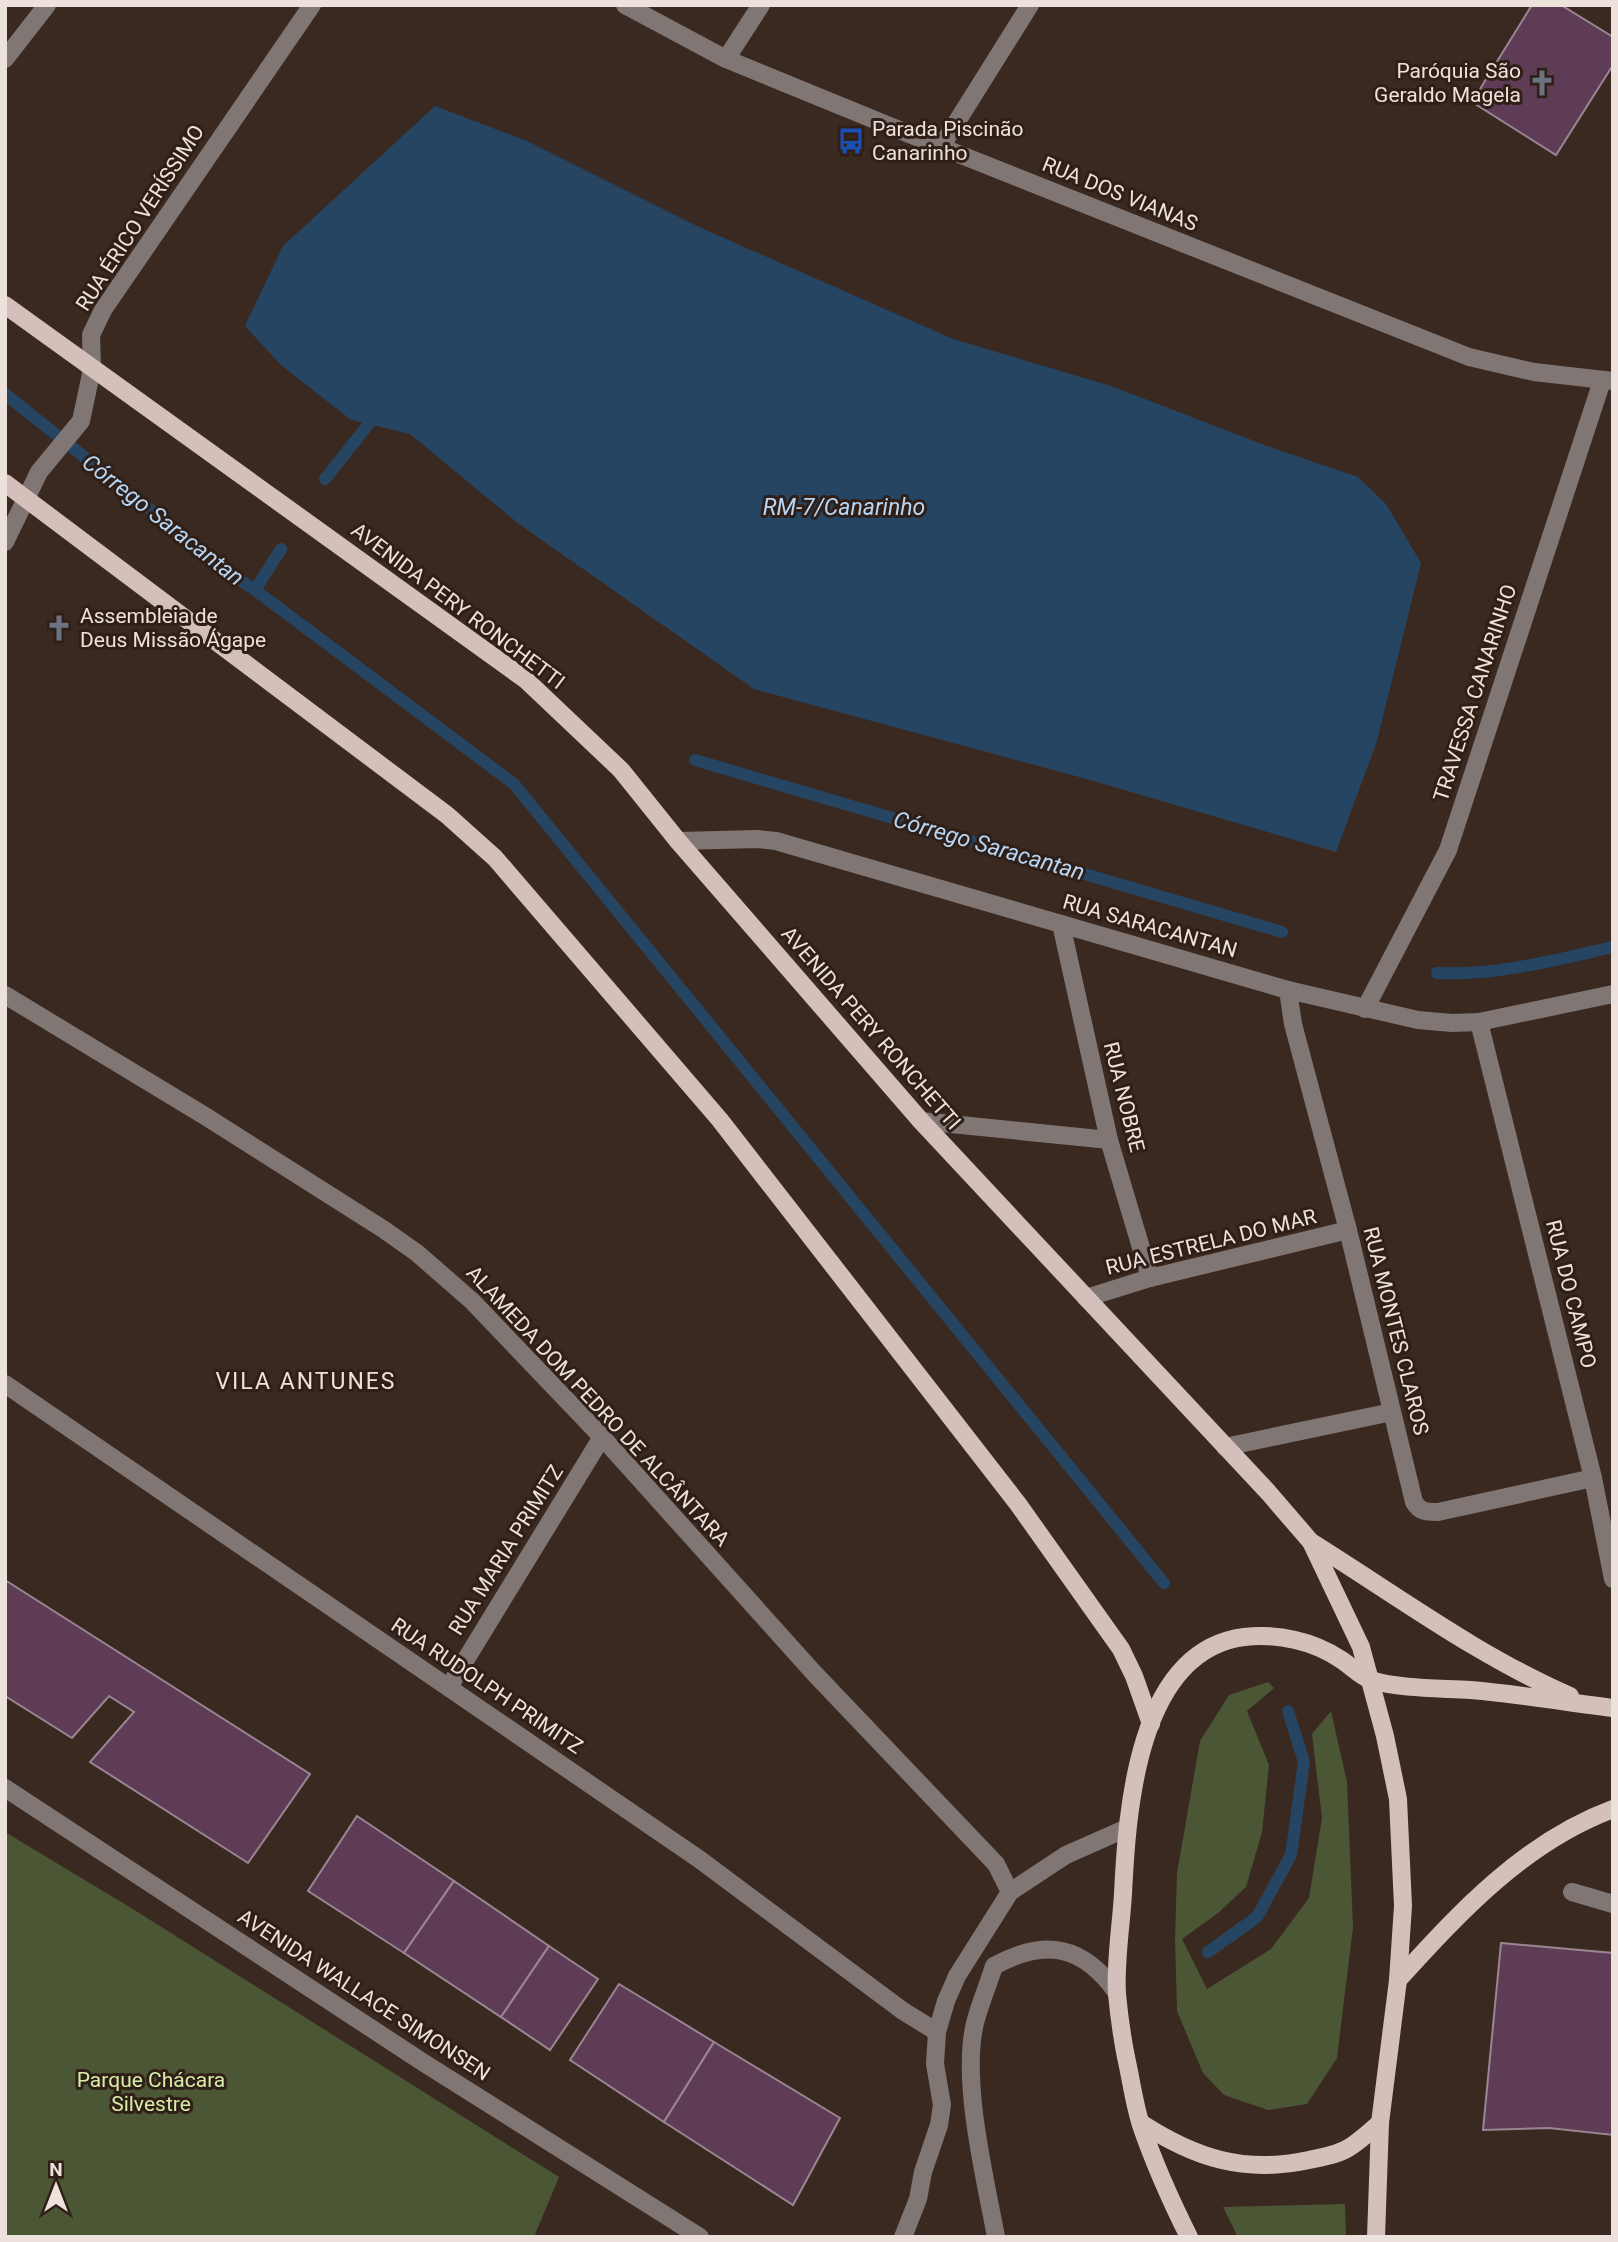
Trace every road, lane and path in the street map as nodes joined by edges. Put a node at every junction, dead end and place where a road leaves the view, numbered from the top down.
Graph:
1 (47, 5) edge
2 (312, 5) edge
3 (625, 5) edge
4 (761, 5) edge
5 (1030, 5) edge
6 (726, 59) junction
7 (5, 60) edge
8 (941, 147) junction
9 (5, 305) edge
10 (92, 369) junction
11 (1607, 381) edge
12 (5, 483) edge
13 (26, 498) junction
14 (5, 542) edge
15 (678, 841) junction
16 (1062, 925) junction
17 (1288, 990) junction
18 (1613, 994) edge
19 (5, 995) edge
20 (1365, 1009) junction
21 (1479, 1021) junction
22 (921, 1121) junction
23 (1110, 1140) junction
24 (1348, 1230) junction
25 (1150, 1278) junction
26 (1086, 1298) junction
27 (5, 1384) edge
28 (1392, 1412) junction
29 (602, 1437) junction
30 (1225, 1447) junction
31 (1593, 1478) junction
32 (1311, 1542) junction
33 (1613, 1579) edge
34 (1368, 1679) junction
35 (449, 1687) junction
36 (1590, 1705) junction
37 (1613, 1708) edge
38 (1151, 1724) junction
39 (5, 1788) edge
40 (1613, 1809) edge
41 (1126, 1828) junction
42 (1010, 1892) junction
43 (1572, 1892) dead end
44 (1613, 1904) edge
45 (1398, 1980) junction
46 (1117, 1993) junction
47 (937, 2032) junction
48 (1140, 2123) junction
49 (1380, 2123) junction
50 (701, 2237) edge
51 (903, 2237) edge
52 (996, 2237) edge
53 (1189, 2237) edge
54 (1376, 2237) edge

1 - 7 street
2 - 10 street, RUA ÉRICO VERÍSSIMO
3 - 6 street, RUA DOS VIANAS
4 - 6 street
5 - 8 street
6 - 8 street, RUA DOS VIANAS
8 - 11 street, RUA DOS VIANAS
9 - 10 main road, AVENIDA PERY RONCHETTI
10 - 13 street, RUA ÉRICO VERÍSSIMO
10 - 15 main road, AVENIDA PERY RONCHETTI
11 - 20 street, TRAVESSA CANARINHO
12 - 13 main road
13 - 14 street, RUA ÉRICO VERÍSSIMO
13 - 38 main road
15 - 16 street, RUA SARACANTAN
15 - 22 main road, AVENIDA PERY RONCHETTI
16 - 17 street, RUA SARACANTAN
16 - 23 street, RUA NOBRE
17 - 20 street, RUA SARACANTAN
17 - 24 street, RUA MONTES CLAROS
18 - 21 street, RUA SARACANTAN
19 - 29 street, ALAMEDA DOM PEDRO DE ALCÂNTARA
20 - 21 street, RUA SARACANTAN
21 - 31 street, RUA DO CAMPO
22 - 23 street
22 - 26 main road, AVENIDA PERY RONCHETTI
23 - 25 street, RUA NOBRE
24 - 25 street, RUA ESTRELA DO MAR
24 - 28 street, RUA MONTES CLAROS
25 - 26 street, RUA ESTRELA DO MAR
26 - 30 main road, AVENIDA PERY RONCHETTI
27 - 35 street, RUA RUDOLPH PRIMITZ
28 - 30 street
28 - 31 street, RUA MONTES CLAROS
29 - 35 street, RUA MARIA PRIMITZ
29 - 42 street, ALAMEDA DOM PEDRO DE ALCÂNTARA
30 - 32 main road, AVENIDA PERY RONCHETTI
31 - 33 street, RUA DO CAMPO
32 - 34 main road, AVENIDA PERY RONCHETTI
32 - 36 main road
34 - 36 main road
34 - 38 main road
34 - 45 main road, AVENIDA PERY RONCHETTI
35 - 47 street, RUA RUDOLPH PRIMITZ
36 - 37 main road
38 - 41 main road
39 - 50 street, AVENIDA WALLACE SIMONSEN
40 - 45 main road
41 - 42 street
41 - 46 main road
42 - 47 street
43 - 44 street
45 - 49 main road, AVENIDA PERY RONCHETTI
46 - 48 main road
46 - 52 street
47 - 51 street
48 - 49 main road
48 - 53 main road
49 - 54 main road, AVENIDA PERY RONCHETTI

